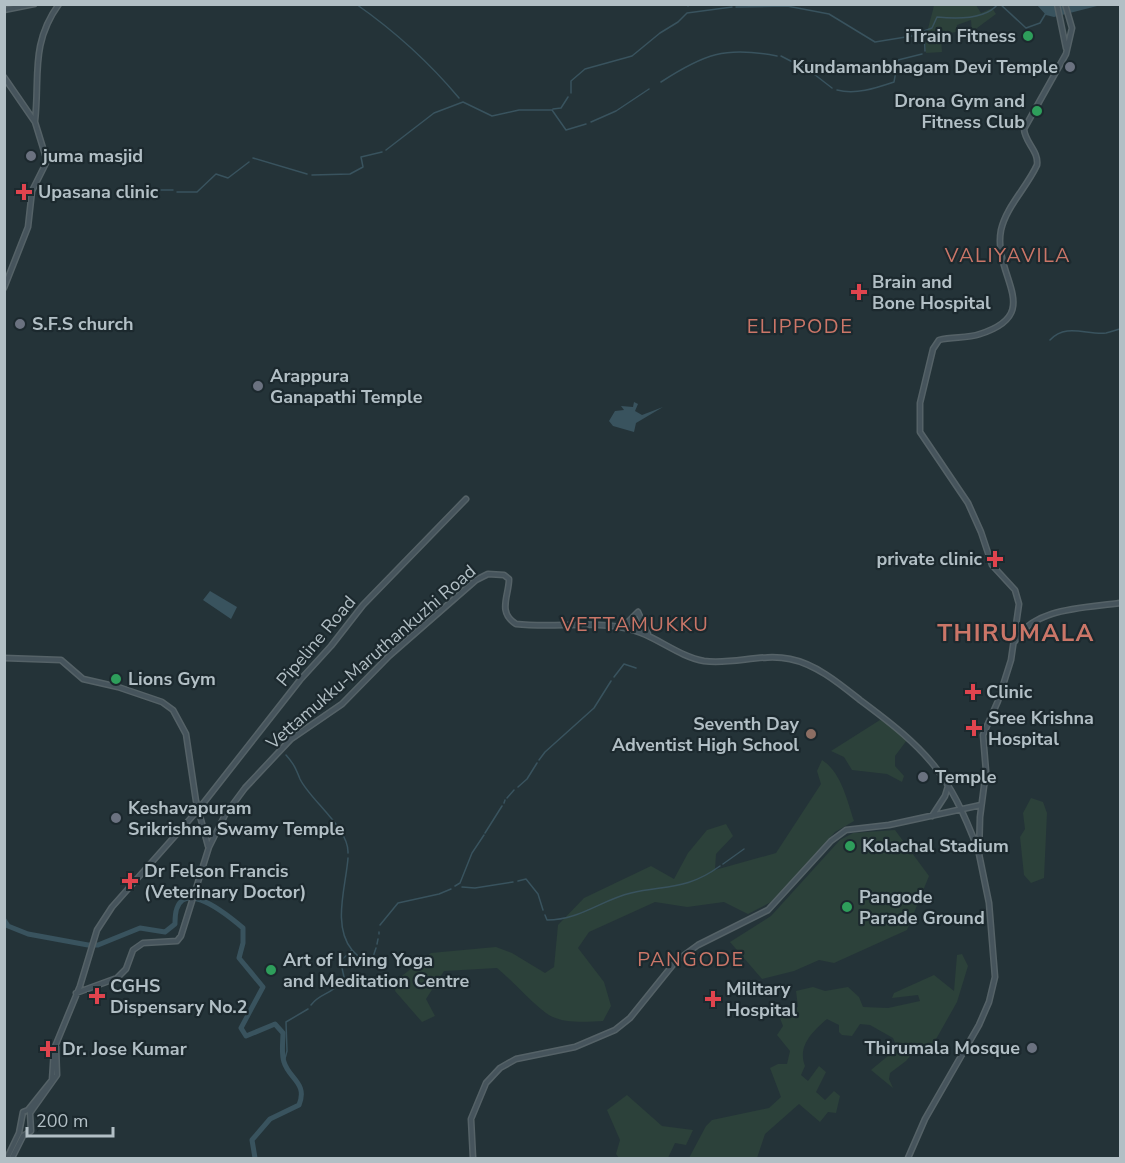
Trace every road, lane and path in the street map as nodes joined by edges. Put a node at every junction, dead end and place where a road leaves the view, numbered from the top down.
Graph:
1 (34, 4) edge
2 (59, 4) edge
3 (1057, 4) edge
4 (1065, 4) edge
5 (4, 10) edge
6 (1066, 54) junction
7 (4, 77) edge
8 (35, 122) junction
9 (4, 288) edge
10 (466, 499) dead end
11 (1120, 603) edge
12 (623, 627) junction
13 (1016, 628) junction
14 (1022, 628) junction
15 (648, 635) junction
16 (1013, 644) junction
17 (4, 658) edge
18 (948, 784) junction
19 (981, 805) junction
20 (962, 809) junction
21 (198, 810) junction
22 (931, 816) junction
23 (209, 847) junction
24 (979, 854) junction
25 (76, 993) junction
26 (29, 1112) junction
27 (30, 1125) junction
28 (19, 1126) junction
29 (21, 1134) junction
30 (7, 1158) edge
31 (12, 1158) edge
32 (473, 1158) edge
33 (908, 1158) edge

1 - 5 main road
2 - 8 main road
3 - 6 main road
4 - 6 main road
6 - 13 main road
7 - 8 main road
8 - 9 main road
10 - 21 main road, Pipeline Road
11 - 14 main road
12 - 15 main road
12 - 15 main road
12 - 23 main road, Vettamukku-Maruthankuzhi Road
13 - 14 main road
13 - 16 main road
14 - 16 main road
15 - 18 main road
16 - 19 main road
17 - 21 main road
18 - 20 main road
18 - 22 main road
19 - 20 main road
19 - 24 main road
20 - 22 main road
20 - 24 main road
21 - 23 main road
21 - 25 main road, Pipeline Road
22 - 32 main road
23 - 25 main road
24 - 33 main road
25 - 26 main road, Pipeline Road
26 - 27 main road
26 - 28 main road
27 - 28 main road
27 - 29 main road
28 - 29 main road
29 - 30 main road
29 - 31 main road

